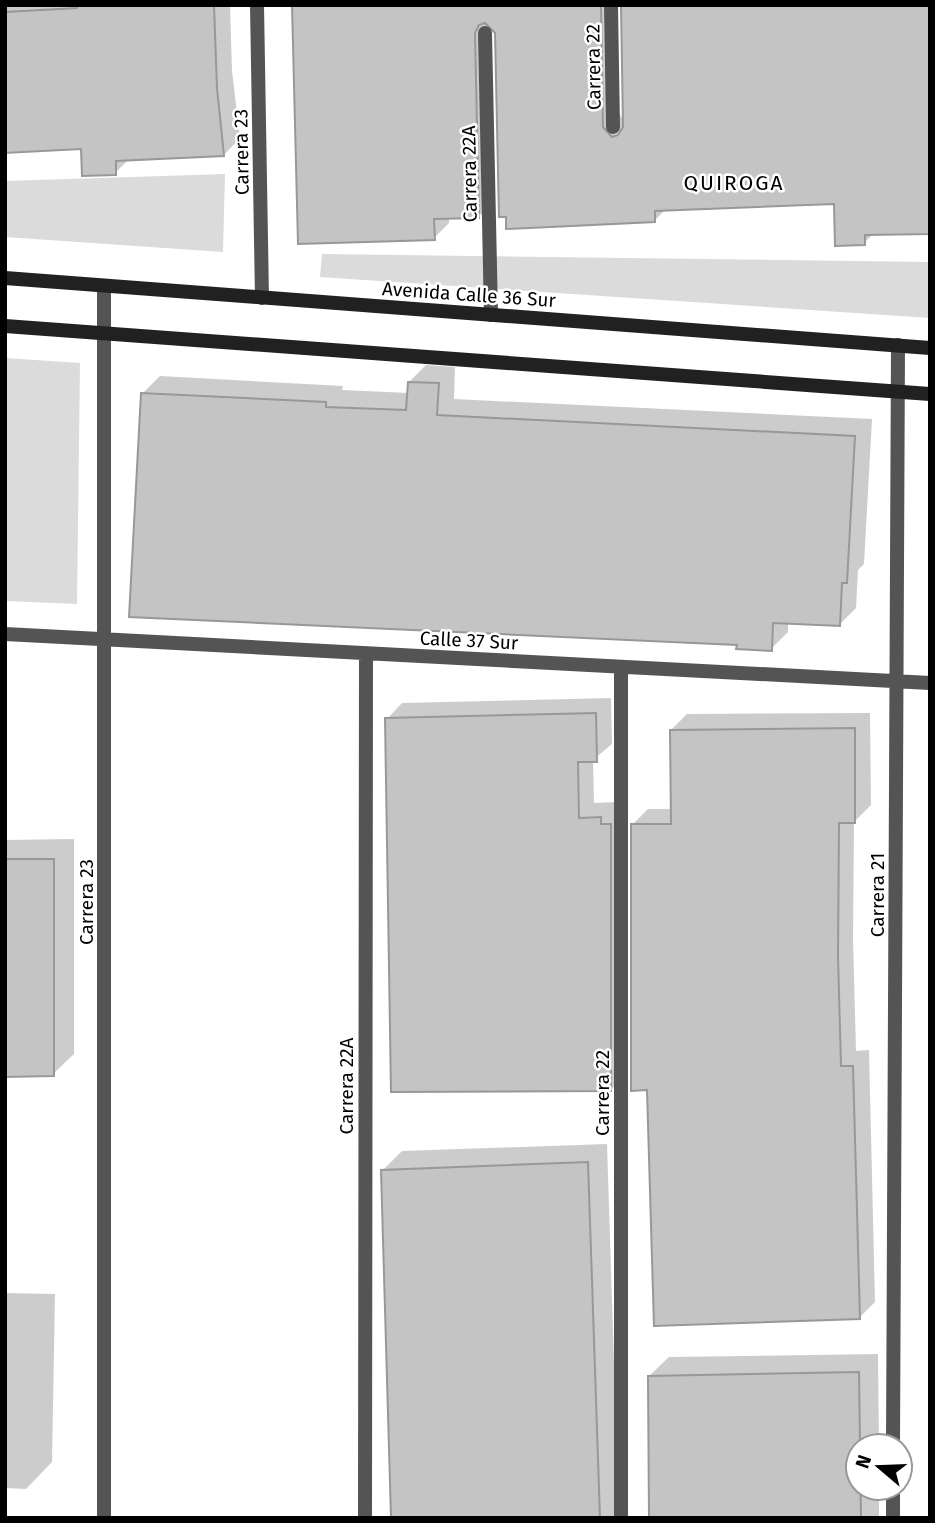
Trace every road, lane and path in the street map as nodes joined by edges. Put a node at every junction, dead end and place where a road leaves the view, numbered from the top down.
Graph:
1 (257, 5) edge
2 (611, 5) edge
3 (485, 33) dead end
4 (613, 127) dead end
5 (5, 278) edge
6 (104, 286) junction
7 (262, 298) junction
8 (491, 315) junction
9 (5, 326) edge
10 (104, 333) junction
11 (898, 345) junction
12 (930, 348) edge
13 (898, 391) junction
14 (930, 394) edge
15 (5, 634) edge
16 (105, 639) junction
17 (366, 654) junction
18 (621, 668) junction
19 (897, 682) junction
20 (930, 683) edge
21 (893, 1432) edge
22 (104, 1518) edge
23 (365, 1518) edge
24 (621, 1518) edge

1 - 7 street, Carrera 23
2 - 4 street, Carrera 22
3 - 8 street, Carrera 22A
5 - 6 main road, Avenida Calle 36 Sur
6 - 7 main road, Avenida Calle 36 Sur
6 - 10 street, Carrera 23
7 - 8 main road, Avenida Calle 36 Sur
8 - 11 main road, Avenida Calle 36 Sur
9 - 10 main road
10 - 13 main road
10 - 16 street, Carrera 23
11 - 12 main road, Avenida Calle 36 Sur
11 - 13 street, Carrera 21
13 - 14 main road
13 - 19 street, Carrera 21
15 - 16 street, Calle 37 Sur
16 - 17 street, Calle 37 Sur
16 - 22 street, Carrera 23
17 - 18 street, Calle 37 Sur
17 - 23 street, Carrera 22A
18 - 19 street, Calle 37 Sur
18 - 24 street, Carrera 22
19 - 20 street, Calle 37 Sur
19 - 21 street, Carrera 21

